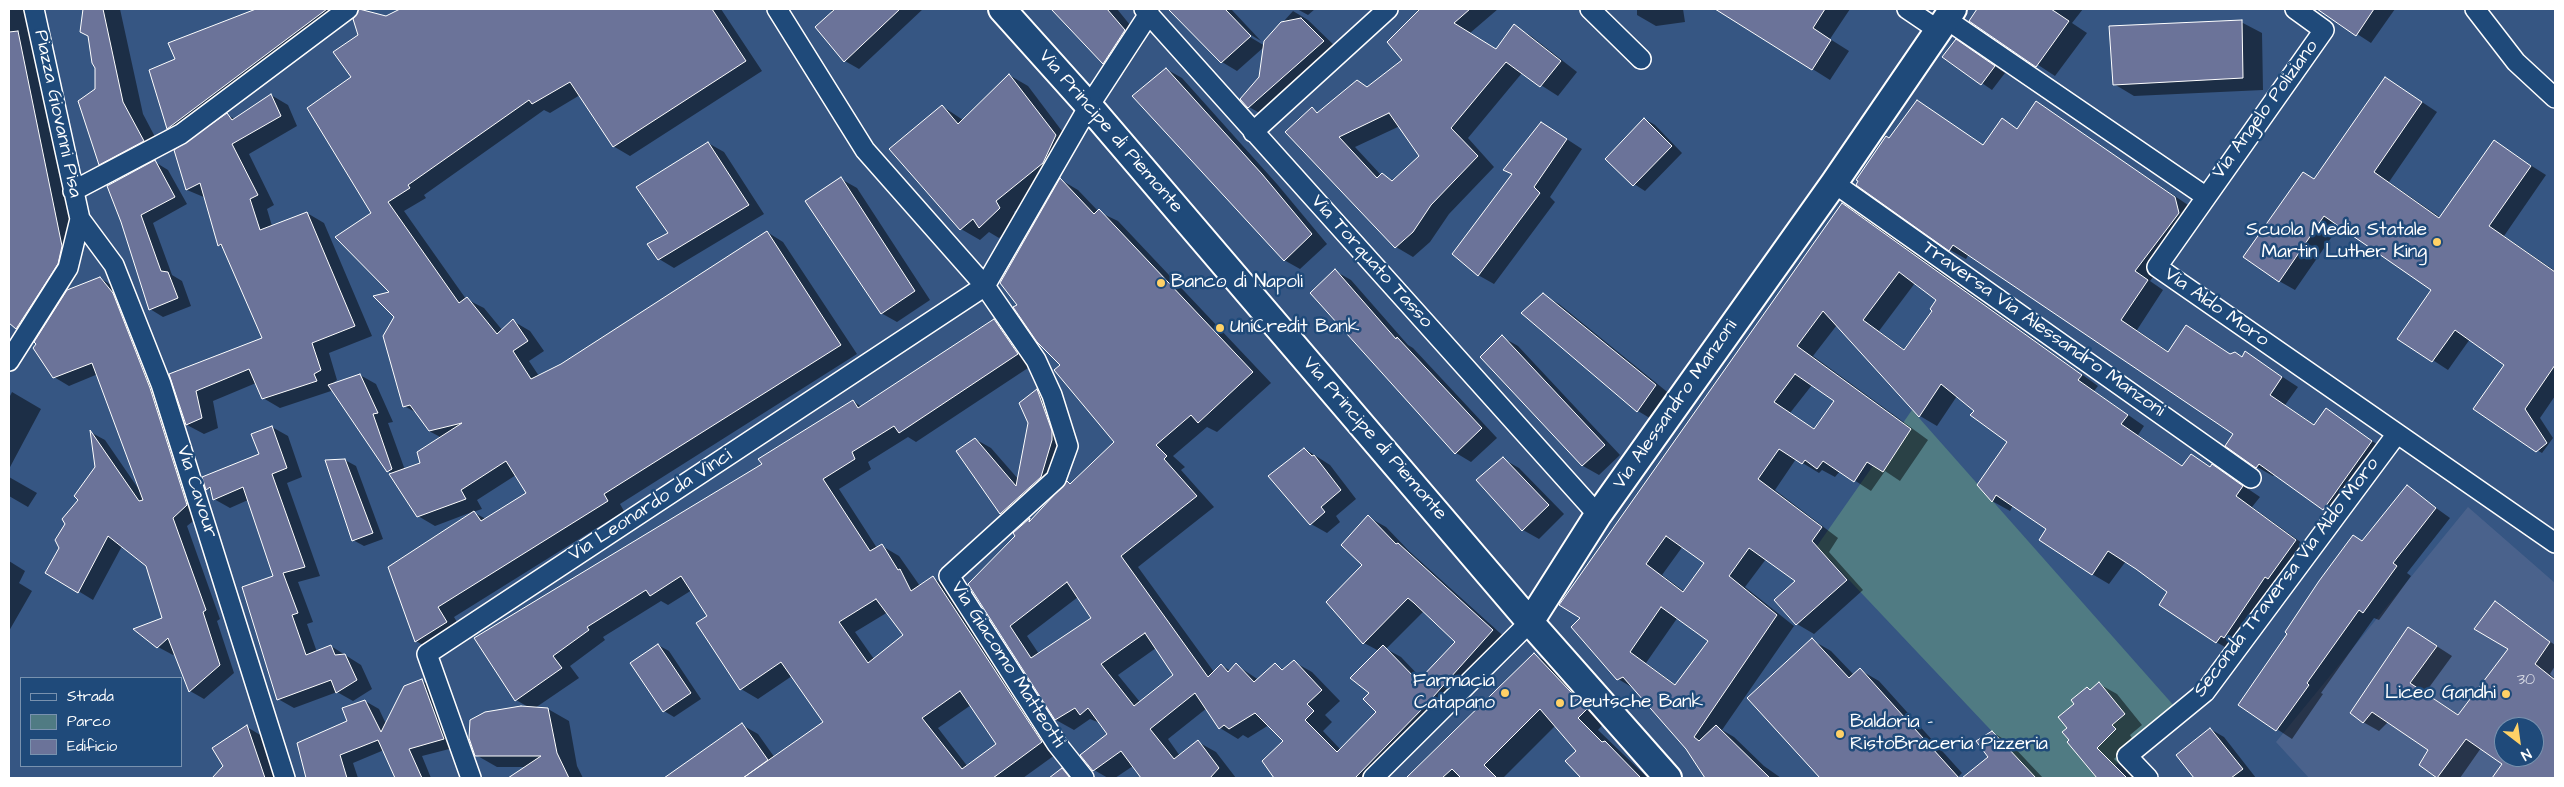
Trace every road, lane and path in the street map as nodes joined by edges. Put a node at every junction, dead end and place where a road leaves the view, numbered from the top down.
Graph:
1 (34, 9) edge
2 (348, 9) edge
3 (776, 9) edge
4 (1002, 9) edge
5 (1146, 9) edge
6 (1590, 9) edge
7 (1907, 9) edge
8 (2295, 9) edge
9 (2475, 9) edge
10 (1380, 11) edge
11 (1946, 19) edge
12 (1641, 59) dead end
13 (2555, 98) edge
14 (1089, 106) junction
15 (1253, 132) junction
16 (1834, 183) junction
17 (73, 191) junction
18 (2205, 196) junction
19 (80, 219) junction
20 (985, 286) junction
21 (9, 361) edge
22 (2396, 435) junction
23 (2251, 478) dead end
24 (1598, 515) junction
25 (2555, 543) edge
26 (1530, 622) junction
27 (285, 778) edge
28 (470, 778) edge
29 (1084, 778) edge
30 (1373, 778) edge
31 (1668, 778) edge
32 (2148, 778) edge

1 - 17 street, Piazza Giovanni Pisa
2 - 17 street
3 - 20 street, Via Giacomo Matteotti
4 - 14 main road, Via Principe di Piemonte
5 - 14 street
5 - 15 street, Via Torquato Tasso
6 - 12 street
7 - 11 street
8 - 18 street, Via Angelo Poliziano
9 - 13 street
10 - 15 street
11 - 16 main road, Via Alessandro Manzoni
11 - 18 street
14 - 20 street
14 - 26 main road, Via Principe di Piemonte
15 - 24 street, Via Torquato Tasso
16 - 23 street, Traversa Via Alessandro Manzoni
16 - 24 main road, Via Alessandro Manzoni
17 - 19 street, Piazza Giovanni Pisa
18 - 22 street, Via Aldo Moro
19 - 21 street
19 - 27 street, Via Cavour
20 - 28 street, Via Leonardo da Vinci
20 - 29 street, Via Giacomo Matteotti
22 - 25 street, Via Aldo Moro
22 - 32 street, Seconda Traversa Via Aldo Moro
24 - 26 main road, Via Alessandro Manzoni
26 - 30 street, Via Alessandro Manzoni
26 - 31 main road, Via Principe di Piemonte

